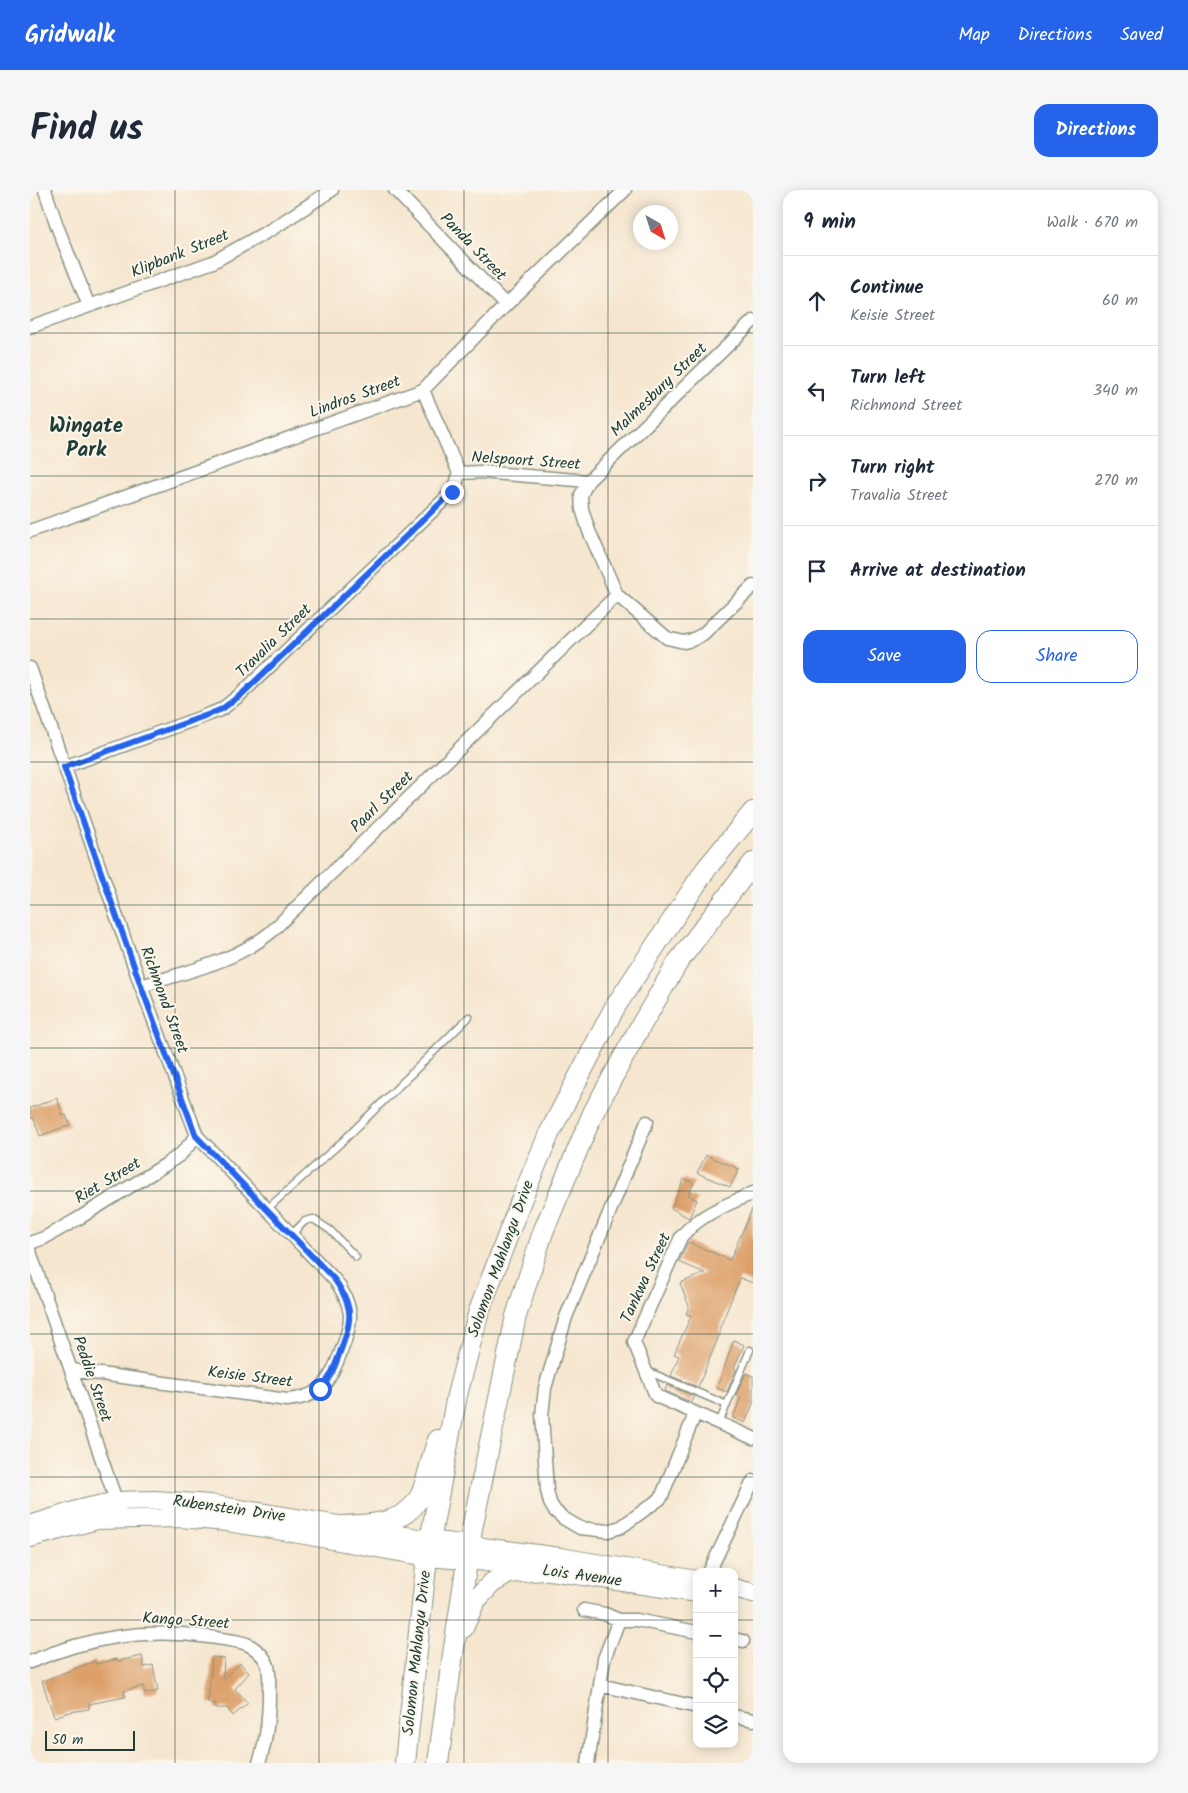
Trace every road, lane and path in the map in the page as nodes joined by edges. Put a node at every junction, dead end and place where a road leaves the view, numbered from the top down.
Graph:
1 (45, 190) edge
2 (332, 190) edge
3 (395, 190) edge
4 (625, 190) edge
5 (506, 305) junction
6 (89, 306) junction
7 (753, 321) edge
8 (30, 327) edge
9 (423, 390) junction
10 (459, 473) junction
11 (588, 481) junction
12 (30, 531) edge
13 (753, 586) edge
14 (617, 595) junction
15 (30, 668) edge
16 (64, 767) junction
17 (753, 812) edge
18 (753, 863) edge
19 (141, 986) junction
20 (469, 1017) dead end
21 (647, 1122) dead end
22 (196, 1136) junction
23 (753, 1193) edge
24 (266, 1209) junction
25 (292, 1235) junction
26 (30, 1243) edge
27 (30, 1252) edge
28 (356, 1257) dead end
29 (346, 1295) joint
30 (750, 1350) dead end
31 (72, 1370) junction
32 (646, 1371) junction
33 (457, 1394) junction
34 (727, 1405) junction
35 (695, 1414) junction
36 (719, 1423) junction
37 (753, 1438) edge
38 (753, 1481) edge
39 (120, 1510) junction
40 (30, 1525) edge
41 (339, 1526) junction
42 (30, 1538) edge
43 (429, 1549) junction
44 (468, 1553) junction
45 (711, 1568) edge
46 (543, 1570) junction
47 (693, 1579) edge
48 (738, 1589) edge
49 (693, 1592) edge
50 (753, 1593) edge
51 (738, 1600) edge
52 (753, 1603) edge
53 (584, 1610) dead end
54 (619, 1620) junction
55 (693, 1631) edge
56 (30, 1662) edge
57 (450, 1674) junction
58 (600, 1685) junction
59 (693, 1706) edge
60 (738, 1717) edge
61 (753, 1720) edge
62 (260, 1763) edge
63 (405, 1763) edge
64 (438, 1763) edge
65 (588, 1763) edge

1 - 6 street
2 - 6 street, Klipbank Street
3 - 5 street, Panda Street
4 - 5 street, Lindros Street
5 - 9 street, Lindros Street
6 - 8 street, Klipbank Street
7 - 11 street, Malmesbury Street
9 - 10 street, Nelspoort Street
9 - 12 street, Lindros Street
10 - 11 street, Nelspoort Street
10 - 16 street, Travalia Street
11 - 14 street, Nelspoort Street
13 - 14 street, Nelspoort Street
14 - 19 street, Paarl Street
15 - 16 street, Richmond Street
16 - 19 street, Richmond Street
17 - 33 main road, Solomon Mahlangu Drive
18 - 44 main road, Solomon Mahlangu Drive
19 - 22 street, Richmond Street
20 - 24 lane
21 - 35 street
22 - 24 street, Richmond Street
22 - 26 street, Riet Street
23 - 32 street, Tankwa Street
24 - 25 street, Richmond Street
25 - 28 lane
25 - 29 street, Richmond Street
27 - 31 street, Peddie Street
29 - 31 street, Keisie Street
30 - 34 lane
31 - 39 street, Peddie Street
32 - 34 lane
32 - 35 street, Tankwa Street
33 - 41 main road
33 - 43 main road, Solomon Mahlangu Drive
34 - 36 lane
35 - 36 street, Tankwa Street
36 - 37 street, Tankwa Street
38 - 45 street
39 - 40 street, Rubenstein Drive
39 - 41 street, Rubenstein Drive
39 - 42 street, Rubenstein Drive
39 - 43 street, Rubenstein Drive
41 - 43 street, Rubenstein Drive
43 - 44 street
43 - 63 main road, Solomon Mahlangu Drive
44 - 46 street, Lois Avenue
44 - 47 street, Lois Avenue
44 - 57 main road, Solomon Mahlangu Drive
46 - 49 street, Lois Avenue
46 - 57 main road
48 - 50 street
51 - 52 street
53 - 54 street
54 - 55 street
54 - 58 street
56 - 62 street, Kango Street
57 - 64 main road, Solomon Mahlangu Drive
58 - 59 street
58 - 65 street
60 - 61 street

